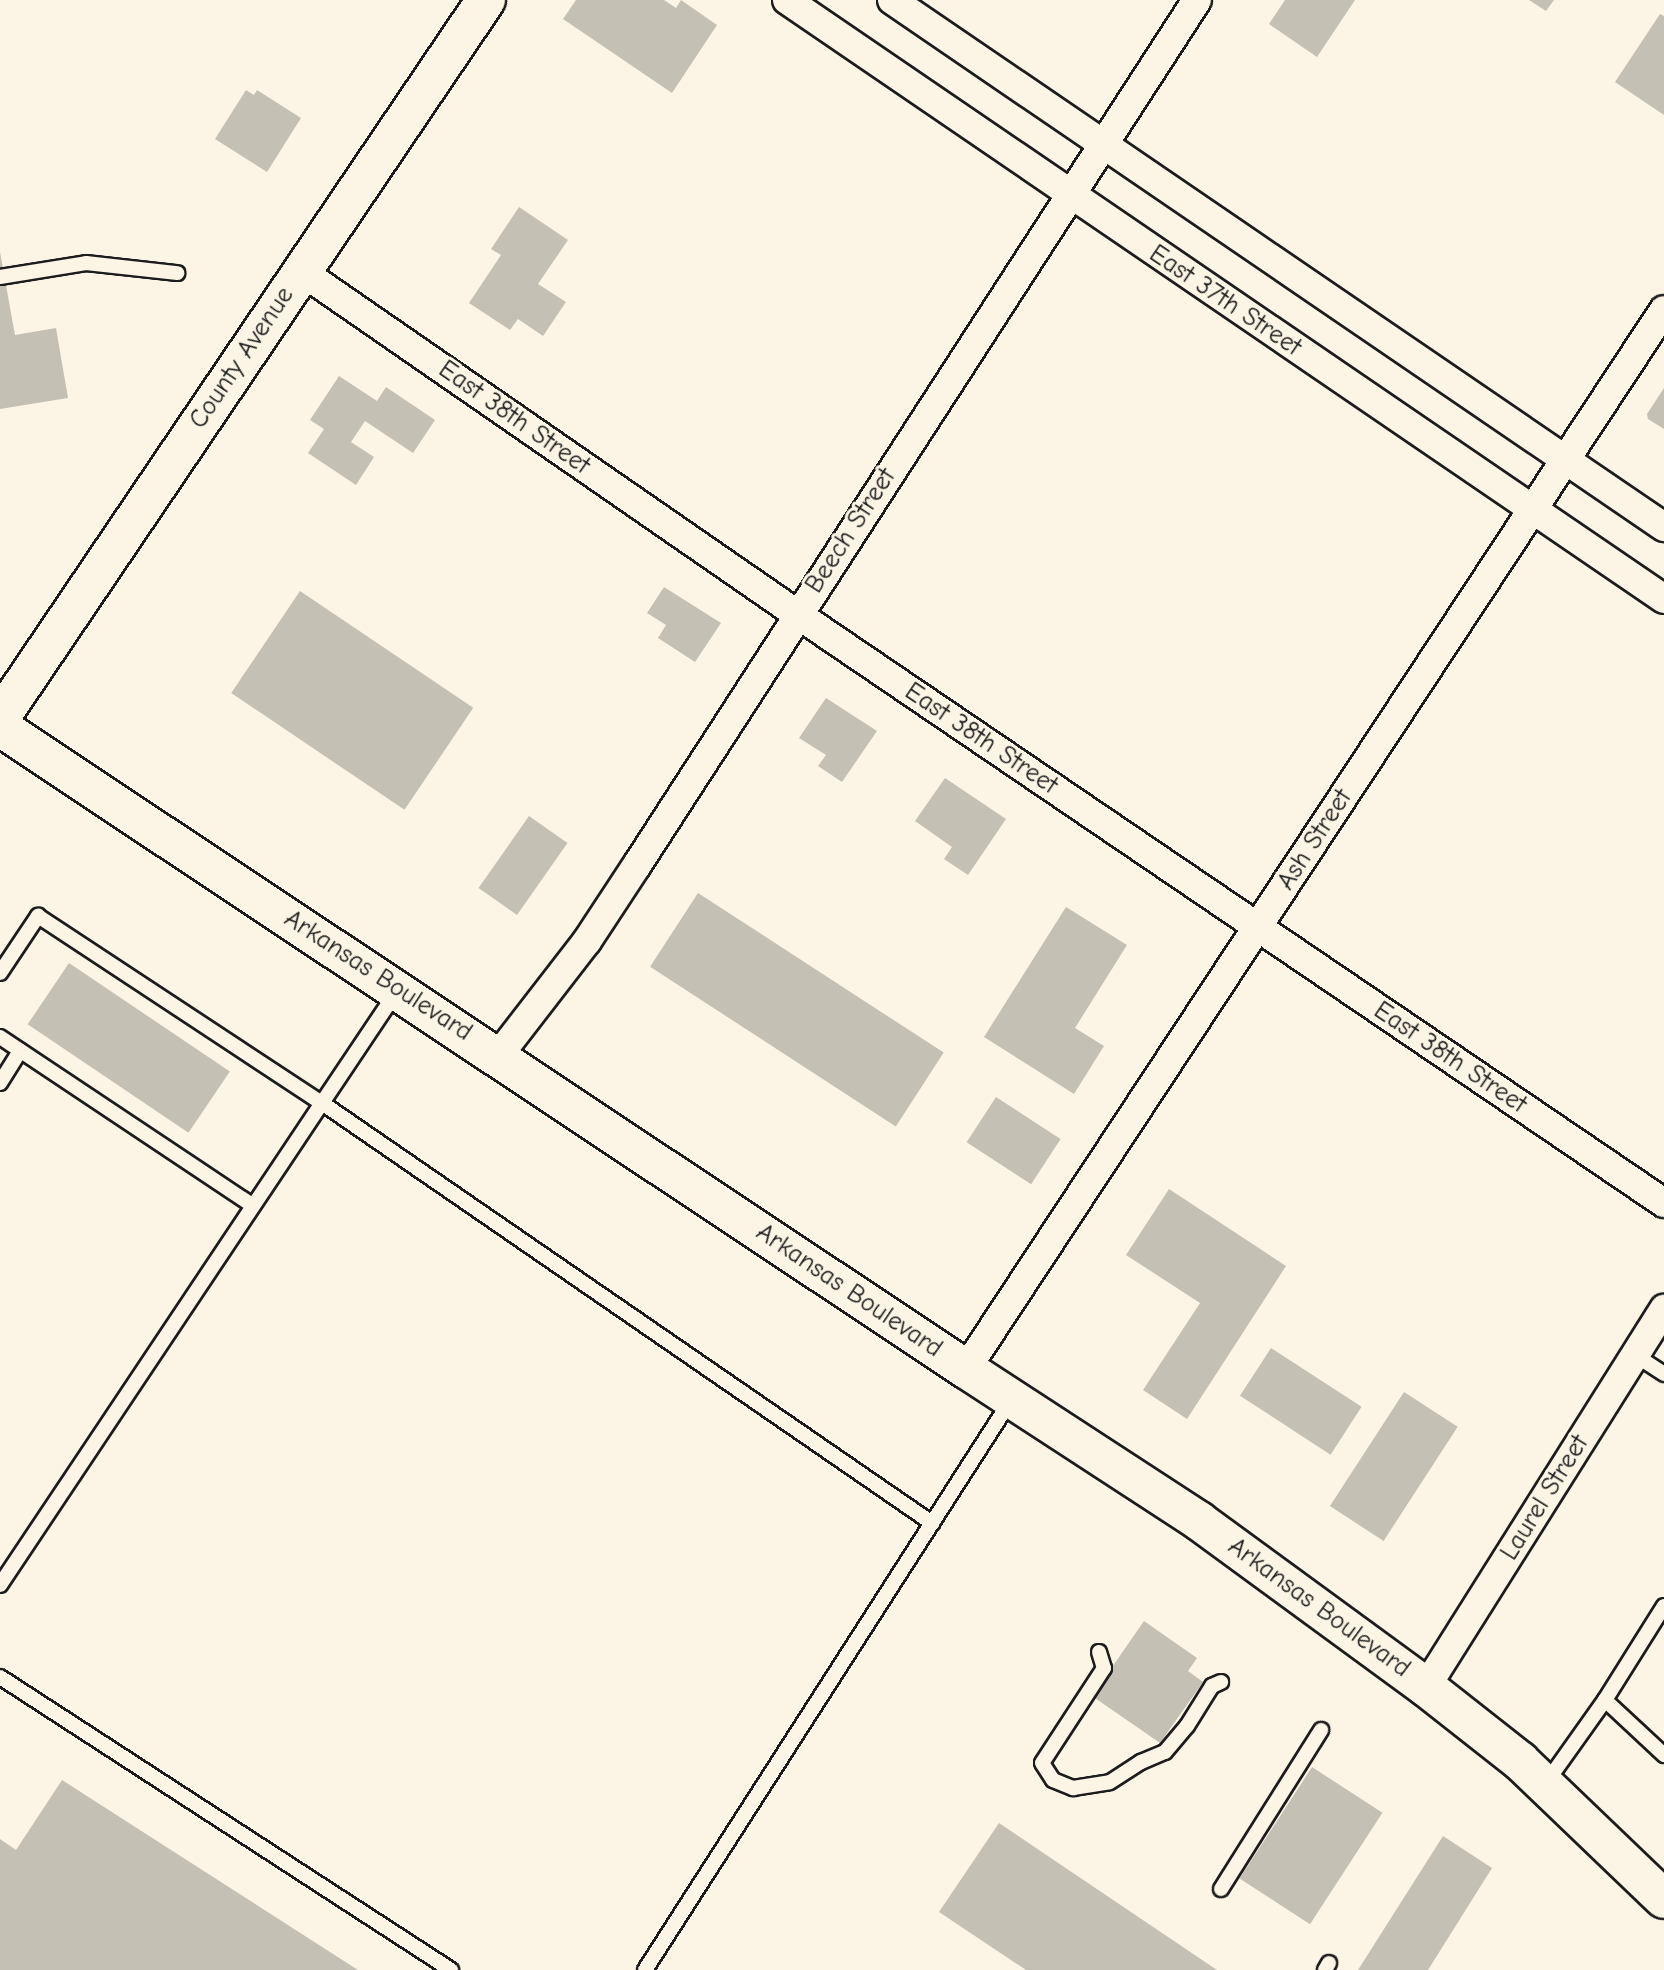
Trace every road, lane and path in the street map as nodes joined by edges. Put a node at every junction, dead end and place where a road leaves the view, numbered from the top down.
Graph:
1 (486, 0) edge
2 (787, 0) edge
3 (892, 0) edge
4 (1197, 0) edge
5 (1102, 144) junction
6 (1069, 195) junction
7 (301, 271) junction
8 (177, 273) dead end
9 (0, 277) edge
10 (1664, 310) edge
11 (1565, 461) junction
12 (1532, 511) junction
13 (1664, 527) edge
14 (1664, 599) edge
15 (797, 614) junction
16 (0, 718) edge
17 (0, 727) edge
18 (1257, 928) junction
19 (0, 973) edge
20 (398, 989) junction
21 (0, 1037) edge
22 (20, 1051) junction
23 (498, 1056) junction
24 (0, 1083) edge
25 (321, 1103) junction
26 (1664, 1203) edge
27 (252, 1205) junction
28 (1664, 1309) edge
29 (1635, 1355) junction
30 (966, 1369) junction
31 (1664, 1374) edge
32 (1012, 1399) junction
33 (932, 1523) junction
34 (0, 1585) edge
35 (1664, 1606) edge
36 (1099, 1652) dead end
37 (0, 1677) edge
38 (1222, 1682) dead end
39 (1426, 1687) junction
40 (1605, 1700) junction
41 (1321, 1730) dead end
42 (1664, 1755) edge
43 (1545, 1784) junction
44 (1221, 1889) dead end
45 (1664, 1899) edge
46 (451, 1970) edge
47 (645, 1970) edge

1 - 7 main road, County Avenue
2 - 6 street, East 37th Street
3 - 5 street
4 - 5 street, Beech Street
5 - 6 street, Beech Street
5 - 11 street
6 - 12 street, East 37th Street
6 - 15 street, Beech Street
7 - 15 street, East 38th Street
7 - 16 main road, County Avenue
8 - 9 lane
10 - 11 street, Ash Street
11 - 12 street, Ash Street
11 - 13 street
12 - 14 street, East 37th Street
12 - 18 street, Ash Street
15 - 18 street, East 38th Street
15 - 23 street, Beech Street
17 - 20 main road, Arkansas Boulevard
18 - 26 street, East 38th Street
18 - 30 street, Ash Street
19 - 25 lane
20 - 23 main road, Arkansas Boulevard
20 - 25 lane
21 - 22 lane
22 - 24 lane
22 - 27 lane
23 - 30 main road, Arkansas Boulevard
25 - 27 lane
25 - 33 lane
27 - 34 lane
28 - 29 street, Laurel Street
29 - 31 lane
29 - 39 street, Laurel Street
30 - 32 main road, Arkansas Boulevard
32 - 33 lane
32 - 39 main road, Arkansas Boulevard
33 - 47 lane
35 - 40 lane
36 - 38 lane
37 - 46 lane
39 - 43 main road, Arkansas Boulevard
40 - 42 lane
40 - 43 lane
41 - 44 lane
43 - 45 main road, Arkansas Boulevard

